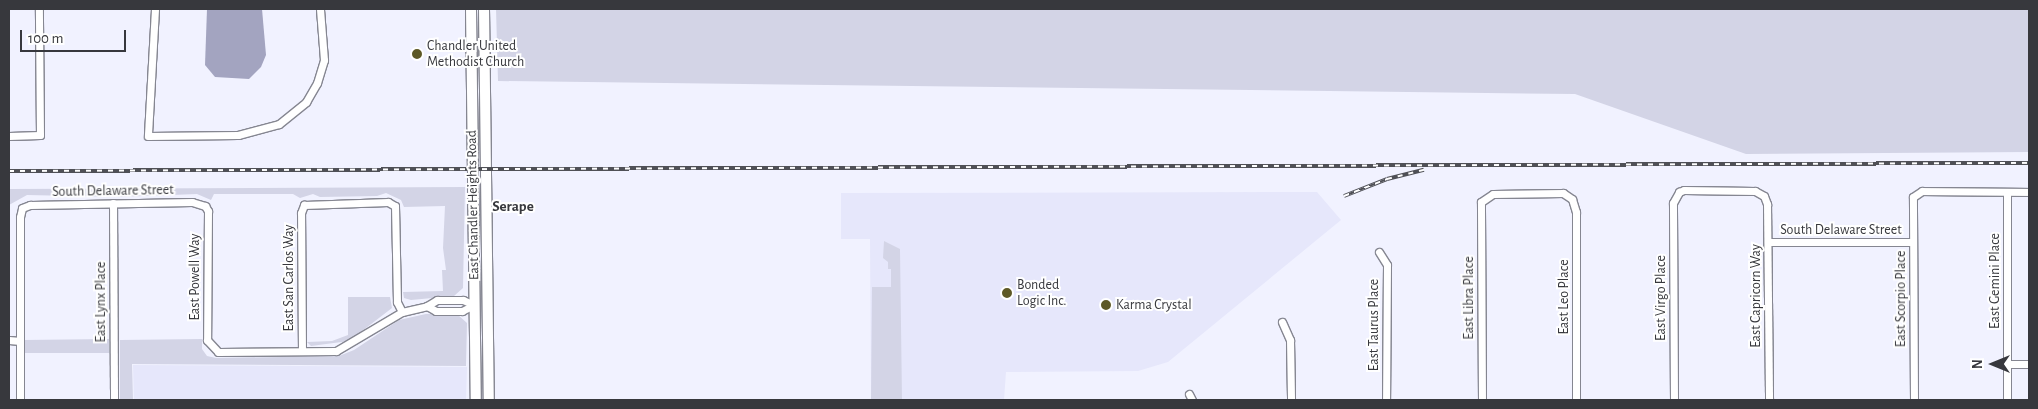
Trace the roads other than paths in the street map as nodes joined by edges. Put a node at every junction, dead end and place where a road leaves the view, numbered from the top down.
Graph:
1 (38, 9) edge
2 (155, 9) edge
3 (320, 9) edge
4 (471, 9) edge
5 (484, 9) edge
6 (473, 135) junction
7 (485, 135) junction
8 (9, 136) edge
9 (2007, 192) junction
10 (2029, 192) edge
11 (1570, 196) joint
12 (1675, 196) joint
13 (113, 203) junction
14 (204, 206) joint
15 (1768, 242) junction
16 (1913, 242) junction
17 (1379, 252) dead end
18 (474, 305) junction
19 (427, 306) junction
20 (402, 312) junction
21 (1282, 322) dead end
22 (9, 340) edge
23 (20, 340) junction
24 (302, 351) junction
25 (2007, 364) junction
26 (2029, 364) edge
27 (20, 400) edge
28 (114, 400) edge
29 (476, 400) edge
30 (489, 400) edge
31 (1291, 400) edge
32 (1386, 400) edge
33 (1482, 400) edge
34 (1576, 400) edge
35 (1674, 400) edge
36 (1769, 400) edge
37 (1914, 400) edge
38 (2008, 400) edge

1 - 8 street
2 - 3 street
4 - 6 main road, East Chandler Heights Road
5 - 7 main road, East Chandler Heights Road
6 - 7 main road
6 - 18 main road, East Chandler Heights Road
7 - 30 main road, East Chandler Heights Road
9 - 10 street
9 - 16 street, East Scorpio Place
9 - 25 street, East Gemini Place
11 - 33 street, East Libra Place
11 - 34 street, East Leo Place
12 - 15 street, East Capricorn Way
12 - 35 street, East Virgo Place
13 - 14 street, South Delaware Street
13 - 23 street, South Delaware Street
13 - 28 street, East Lynx Place
14 - 24 street, East Powell Way
15 - 16 street, South Delaware Street
15 - 36 street, East Capricorn Way
16 - 37 street, East Scorpio Place
17 - 32 street, East Taurus Place
18 - 19 street
18 - 19 street
18 - 29 main road, East Chandler Heights Road
19 - 20 street
20 - 24 street
20 - 24 street, East San Carlos Way
21 - 31 street
22 - 23 street
23 - 27 street
25 - 26 street
25 - 38 street, East Gemini Place

